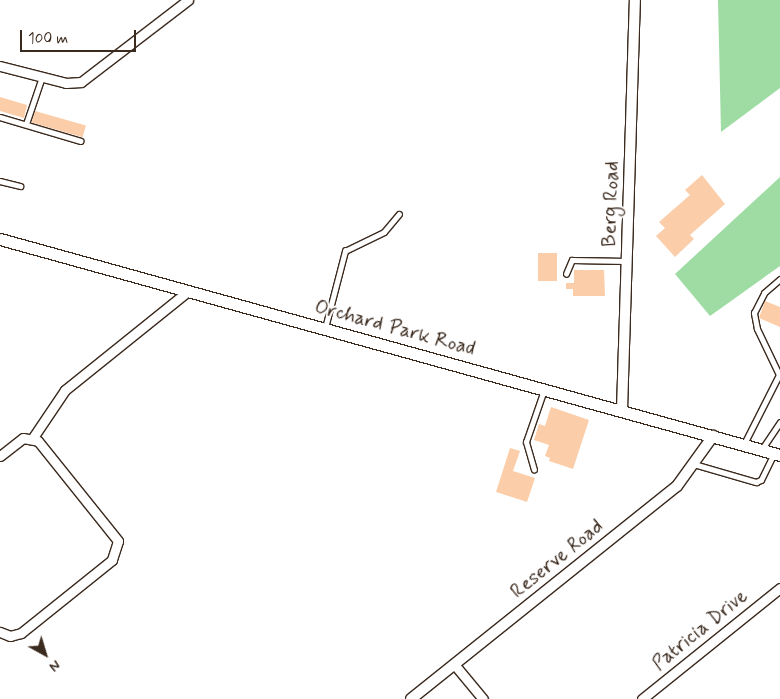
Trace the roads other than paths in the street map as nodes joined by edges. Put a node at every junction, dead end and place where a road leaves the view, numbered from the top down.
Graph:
1 (188, 0) edge
2 (635, 0) edge
3 (0, 66) edge
4 (42, 77) junction
5 (0, 116) edge
6 (26, 124) junction
7 (81, 141) dead end
8 (0, 181) edge
9 (20, 186) dead end
10 (399, 214) dead end
11 (0, 239) edge
12 (627, 261) junction
13 (566, 274) dead end
14 (780, 279) edge
15 (188, 291) junction
16 (325, 328) junction
17 (544, 388) junction
18 (622, 410) junction
19 (780, 422) edge
20 (713, 436) junction
21 (32, 439) junction
22 (744, 445) junction
23 (761, 450) junction
24 (777, 454) edge
25 (0, 456) edge
26 (693, 464) junction
27 (534, 470) dead end
28 (780, 588) edge
29 (0, 632) edge
30 (454, 664) junction
31 (411, 699) edge
32 (483, 699) edge
33 (642, 699) edge

1 - 4 street
2 - 12 street, Berg Road
3 - 4 street
4 - 6 lane
5 - 6 lane
6 - 7 lane
8 - 9 lane
10 - 16 lane
11 - 15 main road, Orchard Park Road
12 - 13 lane
12 - 18 street, Berg Road
14 - 22 lane
15 - 16 main road, Orchard Park Road
15 - 21 street
16 - 17 main road, Orchard Park Road
17 - 18 main road, Orchard Park Road
17 - 27 lane
18 - 20 main road, Orchard Park Road
19 - 23 lane
20 - 22 main road, Orchard Park Road
20 - 26 street, Reserve Road
21 - 25 street
21 - 29 street
22 - 23 main road, Orchard Park Road
23 - 24 main road, Orchard Park Road
24 - 26 lane
26 - 30 street, Reserve Road
28 - 33 street, Patricia Drive
30 - 31 street, Reserve Road
30 - 32 street

